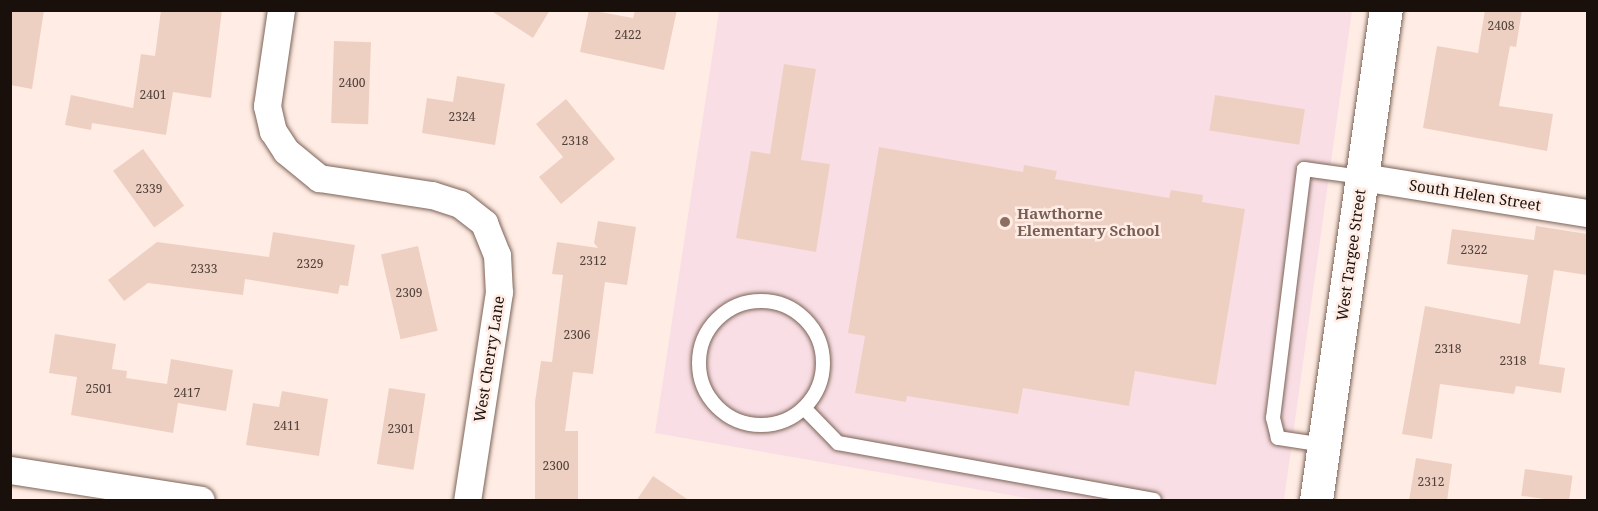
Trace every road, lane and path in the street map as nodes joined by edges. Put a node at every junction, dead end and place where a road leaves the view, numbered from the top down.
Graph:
1 (281, 10) edge
2 (1386, 10) edge
3 (1362, 177) junction
4 (1587, 213) edge
5 (804, 408) junction
6 (1324, 445) junction
7 (10, 470) edge
8 (201, 501) edge
9 (467, 501) edge
10 (1154, 501) edge
11 (1316, 501) edge

1 - 9 street, West Cherry Lane
2 - 3 street, West Targee Street
3 - 4 street, South Helen Street
3 - 6 street, West Targee Street
3 - 6 lane
5 - 5 lane
5 - 10 lane
6 - 11 street, West Targee Street
7 - 8 street

